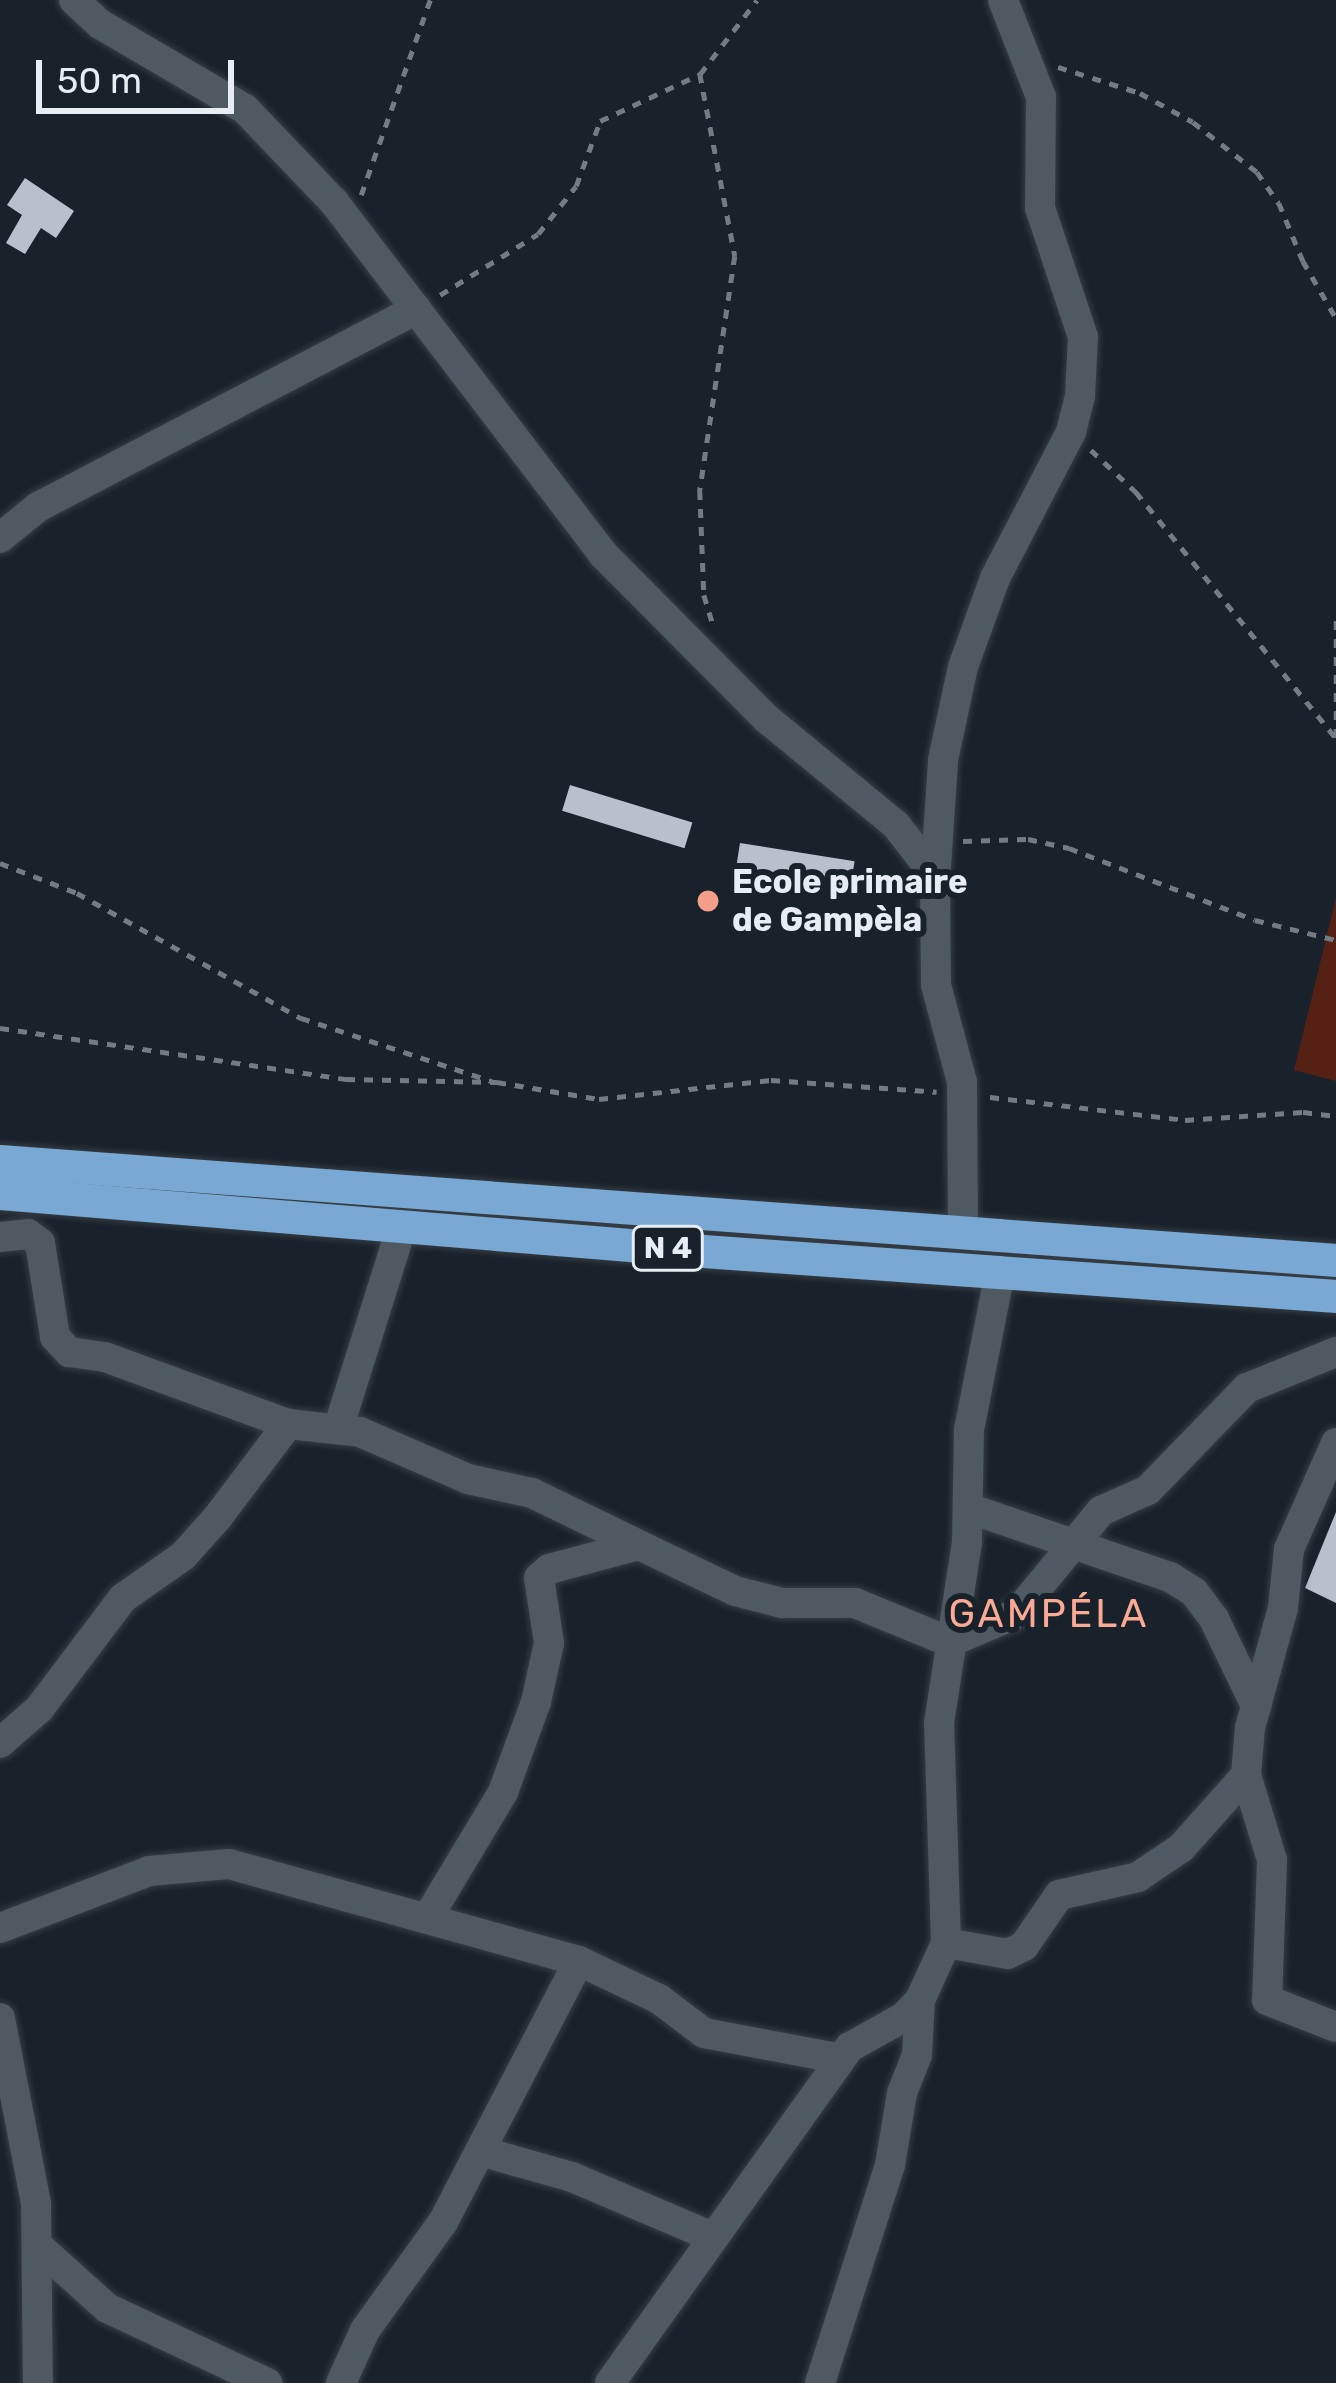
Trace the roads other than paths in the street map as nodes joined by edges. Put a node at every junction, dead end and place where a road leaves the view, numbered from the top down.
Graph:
1 (74, 0) edge
2 (1003, 0) edge
3 (416, 309) junction
4 (0, 538) edge
5 (935, 888) junction
6 (0, 1161) edge
7 (0, 1193) edge
8 (402, 1226) junction
9 (963, 1233) junction
10 (0, 1237) edge
11 (1336, 1260) edge
12 (1000, 1272) junction
13 (1336, 1296) edge
14 (1336, 1352) edge
15 (288, 1424) junction
16 (338, 1429) junction
17 (1336, 1443) edge
18 (968, 1508) junction
19 (1072, 1544) junction
20 (639, 1545) junction
21 (950, 1642) junction
22 (1256, 1706) junction
23 (0, 1743) edge
24 (1246, 1774) junction
25 (428, 1917) junction
26 (0, 1928) edge
27 (946, 1943) junction
28 (579, 1961) junction
29 (920, 2000) junction
30 (0, 2018) edge
31 (1336, 2026) edge
32 (841, 2060) junction
33 (480, 2151) junction
34 (713, 2237) junction
35 (37, 2245) junction
36 (38, 2383) edge
37 (267, 2383) edge
38 (341, 2383) edge
39 (610, 2383) edge
40 (820, 2383) edge

1 - 3 street
2 - 5 street
3 - 4 street
3 - 5 street
5 - 9 street
6 - 9 highway, N 4
7 - 8 highway, N 4
8 - 12 highway, N 4
8 - 16 street
9 - 11 highway, N 4
10 - 15 street
12 - 13 highway, N 4
12 - 18 street
14 - 19 street
15 - 16 street
15 - 23 street
16 - 20 street
17 - 22 street
18 - 19 street
18 - 21 street
19 - 21 street
19 - 22 street
20 - 21 street
20 - 25 street
21 - 27 street
22 - 24 street
24 - 27 street
24 - 31 street
25 - 26 street
25 - 28 street
27 - 29 street
28 - 32 street
28 - 33 street
29 - 32 street
29 - 40 street
30 - 35 street
32 - 34 street
33 - 34 street
33 - 38 street
34 - 39 street
35 - 36 street
35 - 37 street

